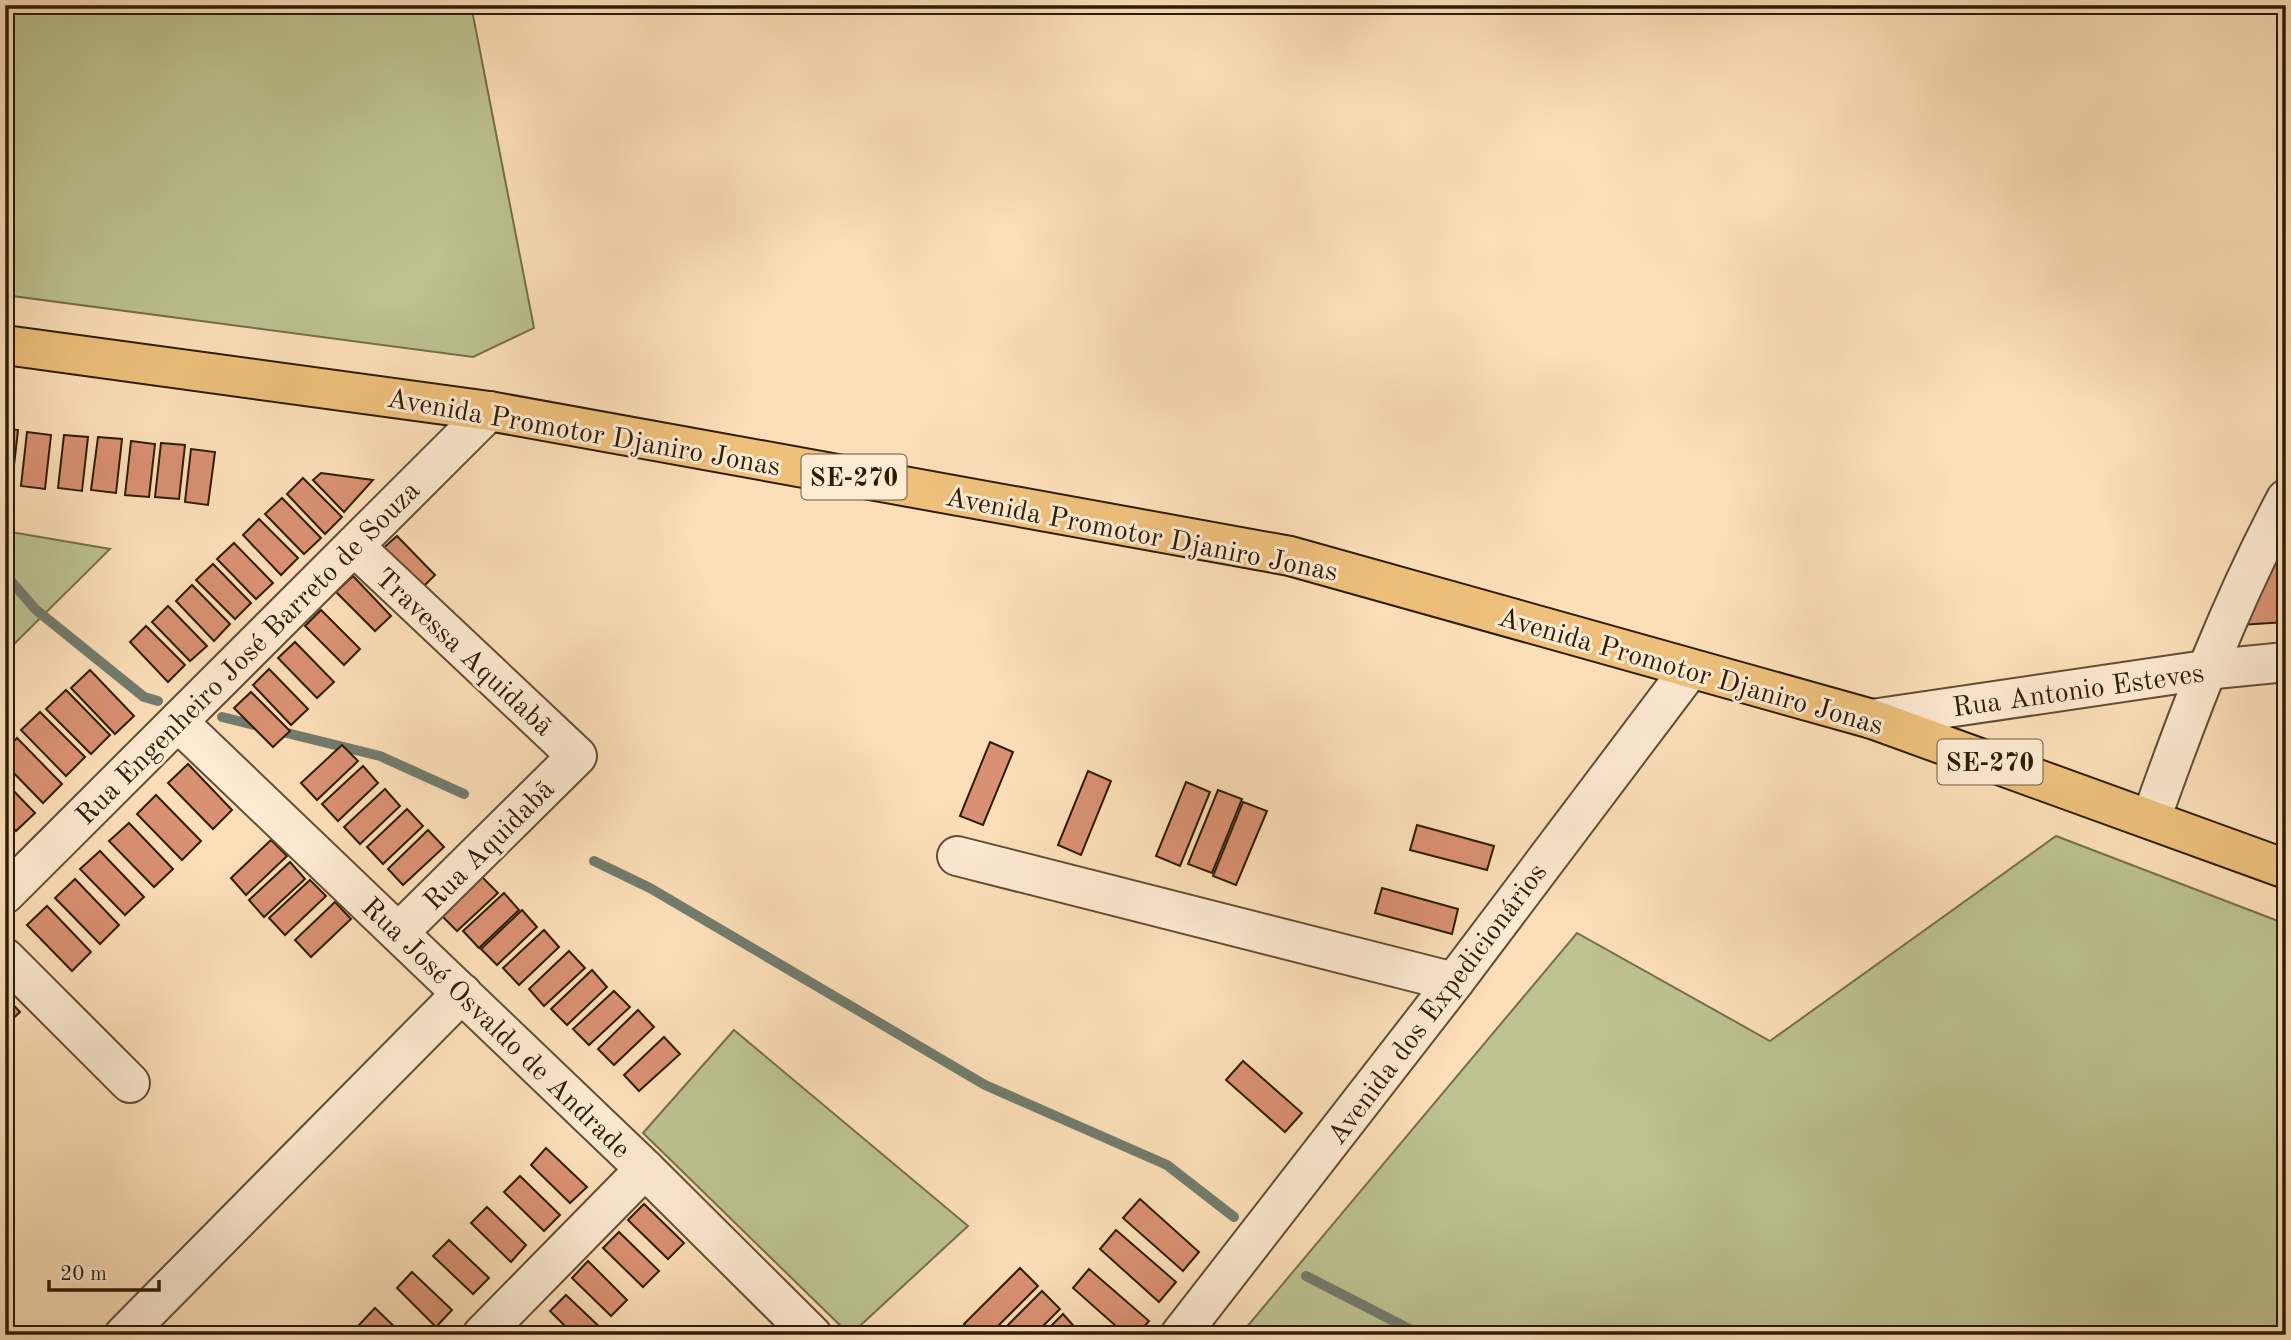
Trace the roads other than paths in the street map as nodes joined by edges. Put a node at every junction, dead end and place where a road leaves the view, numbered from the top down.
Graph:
1 (5, 345) edge
2 (489, 411) junction
3 (2286, 499) edge
4 (354, 546) junction
5 (2286, 662) edge
6 (1690, 669) junction
7 (2205, 670) junction
8 (1872, 719) junction
9 (178, 722) junction
10 (577, 756) joint
11 (2151, 819) junction
12 (957, 856) dead end
13 (2286, 869) edge
14 (5, 894) edge
15 (399, 932) junction
16 (5, 958) edge
17 (1454, 982) junction
18 (462, 993) junction
19 (130, 1083) dead end
20 (645, 1169) junction
21 (124, 1335) edge
22 (482, 1335) edge
23 (812, 1335) edge
24 (1180, 1335) edge

1 - 2 main road, Avenida Promotor Djaniro Jonas / SE-270
2 - 4 street, Rua Engenheiro José Barreto de Souza
2 - 6 main road, Avenida Promotor Djaniro Jonas / SE-270
3 - 7 street
4 - 9 street, Rua Engenheiro José Barreto de Souza
4 - 10 street, Travessa Aquidabã
5 - 7 street, Rua Antonio Esteves
6 - 8 main road, Avenida Promotor Djaniro Jonas / SE-270
6 - 17 street, Avenida dos Expedicionários
7 - 8 street, Rua Antonio Esteves
7 - 11 street
8 - 11 main road, Avenida Promotor Djaniro Jonas / SE-270
9 - 14 street, Rua Engenheiro José Barreto de Souza
9 - 15 street, Rua José Osvaldo de Andrade
10 - 15 street, Rua Aquidabã
11 - 13 main road, Avenida Promotor Djaniro Jonas / SE-270
12 - 17 street
15 - 18 street, Rua José Osvaldo de Andrade
16 - 19 street
17 - 24 street, Avenida dos Expedicionários
18 - 20 street, Rua José Osvaldo de Andrade
18 - 21 street
20 - 22 street
20 - 23 street, Rua José Osvaldo de Andrade

